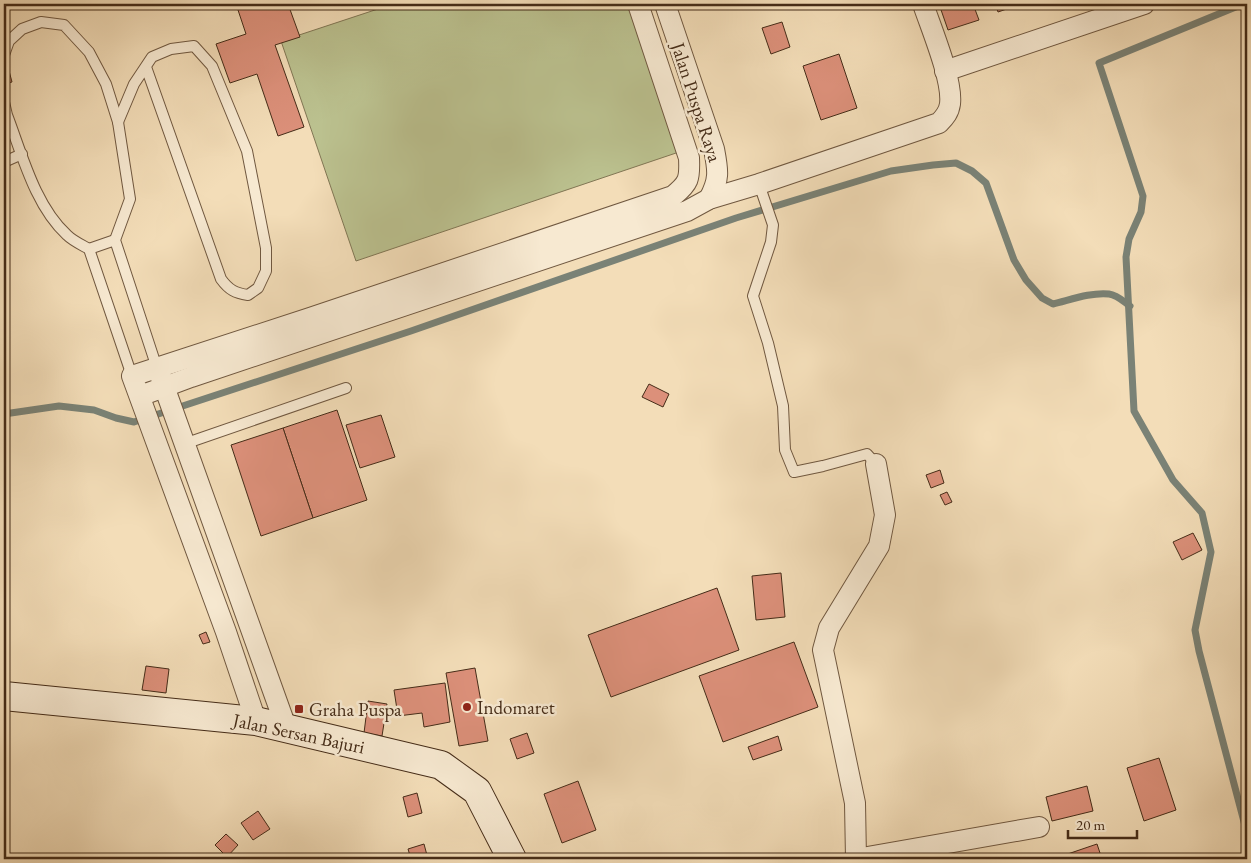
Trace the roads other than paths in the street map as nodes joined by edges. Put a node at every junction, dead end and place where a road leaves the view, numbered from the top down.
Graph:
1 (638, 4) edge
2 (665, 4) edge
3 (923, 4) edge
4 (1144, 4) edge
5 (4, 55) edge
6 (146, 67) junction
7 (945, 71) junction
8 (4, 102) edge
9 (118, 122) junction
10 (714, 149) junction
11 (22, 154) junction
12 (689, 158) junction
13 (4, 162) edge
14 (759, 184) junction
15 (709, 199) junction
16 (115, 240) junction
17 (89, 249) junction
18 (132, 376) junction
19 (161, 378) junction
20 (346, 388) dead end
21 (140, 396) junction
22 (184, 444) junction
23 (876, 464) joint
24 (4, 696) edge
25 (256, 721) junction
26 (286, 727) junction
27 (1039, 827) dead end
28 (512, 859) edge
29 (856, 859) edge

1 - 12 street, Jalan Puspa Raya
2 - 10 street, Jalan Puspa Raya
3 - 7 street
4 - 7 street
5 - 9 lane
6 - 6 lane
6 - 9 lane
7 - 14 street
8 - 11 lane
9 - 16 lane
10 - 12 street
10 - 15 street, Jalan Puspa Raya
11 - 13 lane
11 - 17 lane
12 - 19 street, Jalan Puspa Raya
14 - 15 street
14 - 23 lane
15 - 19 street
16 - 17 lane
16 - 19 lane
17 - 18 lane
18 - 19 street
18 - 21 street
19 - 21 street
19 - 22 street
20 - 22 lane
21 - 25 street
22 - 26 street
23 - 29 street
24 - 25 main road, Jalan Sersan Bajuri
25 - 26 main road, Jalan Sersan Bajuri
26 - 28 main road, Jalan Sersan Bajuri
27 - 29 street

